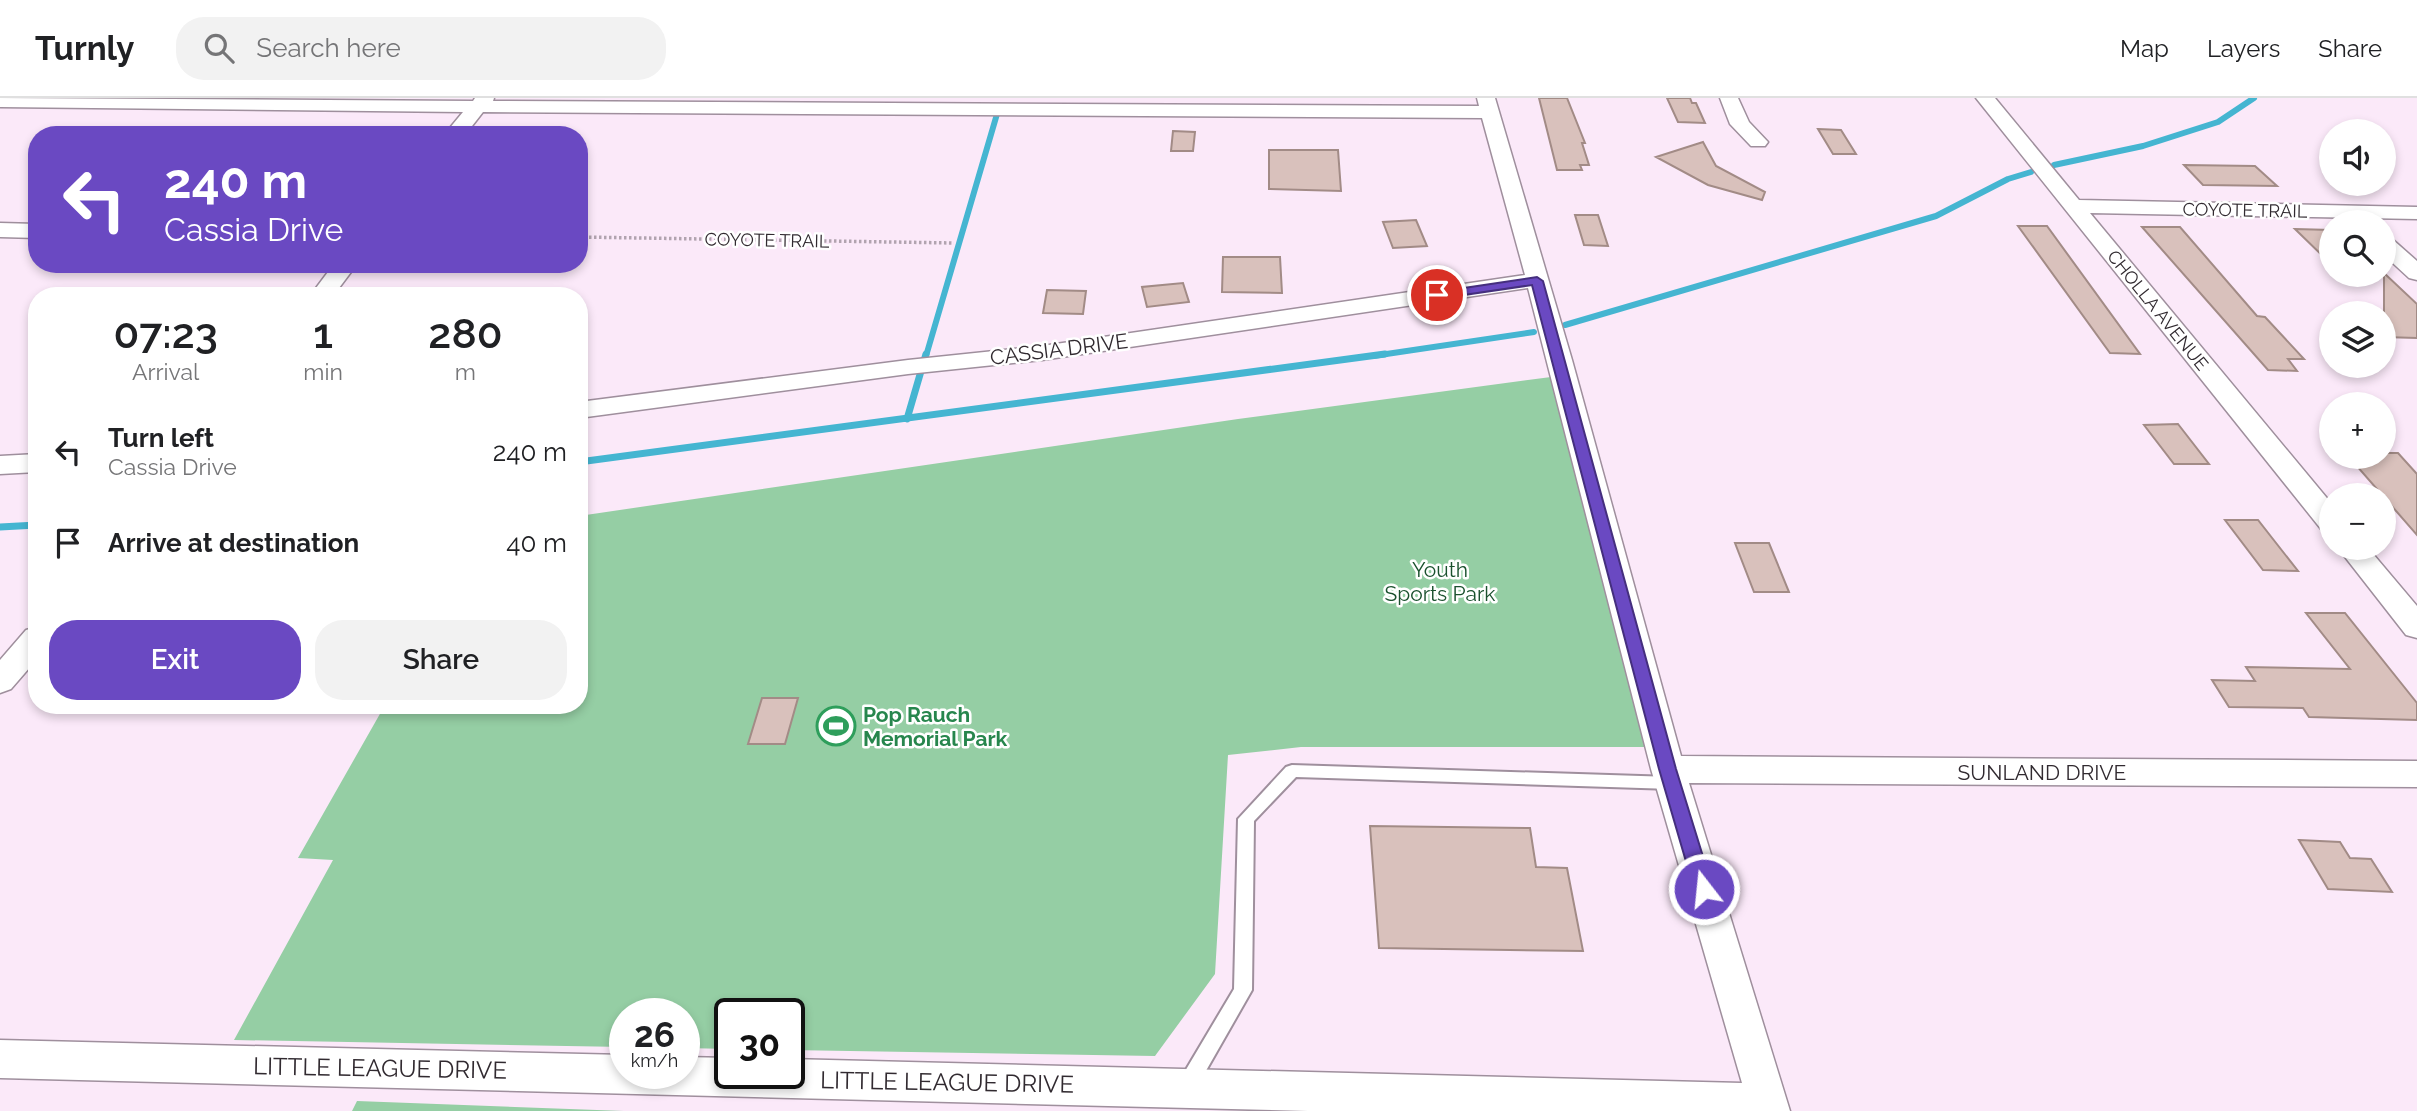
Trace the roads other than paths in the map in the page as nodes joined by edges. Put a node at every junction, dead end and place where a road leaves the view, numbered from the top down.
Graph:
1 (1729, 98) edge
2 (1984, 98) edge
3 (0, 101) edge
4 (481, 102) edge
5 (1488, 105) edge
6 (461, 126) edge
7 (1758, 142) dead end
8 (2073, 206) junction
9 (2417, 213) edge
10 (2396, 215) edge
11 (2319, 217) edge
12 (0, 230) edge
13 (28, 230) edge
14 (2396, 254) edge
15 (339, 273) edge
16 (2417, 273) edge
17 (1537, 281) junction
18 (327, 287) edge
19 (588, 409) edge
20 (28, 463) edge
21 (0, 465) edge
22 (2319, 507) edge
23 (2362, 560) edge
24 (2417, 627) edge
25 (28, 648) edge
26 (0, 681) edge
27 (2417, 774) edge
28 (1670, 776) junction
29 (0, 1059) edge
30 (1185, 1088) junction
31 (1769, 1107) edge

1 - 7 street
2 - 8 street, CHOLLA AVENUE
3 - 4 street
4 - 5 street
4 - 6 street
5 - 17 street
8 - 11 street, COYOTE TRAIL
8 - 22 street, CHOLLA AVENUE
9 - 10 street, COYOTE TRAIL
12 - 13 street
14 - 16 street
15 - 18 street
17 - 19 street, CASSIA DRIVE
17 - 28 street
20 - 21 street
23 - 24 street
25 - 26 street
27 - 28 street, SUNLAND DRIVE
28 - 30 lane
28 - 31 street
29 - 30 street, LITTLE LEAGUE DRIVE
30 - 31 street, LITTLE LEAGUE DRIVE

